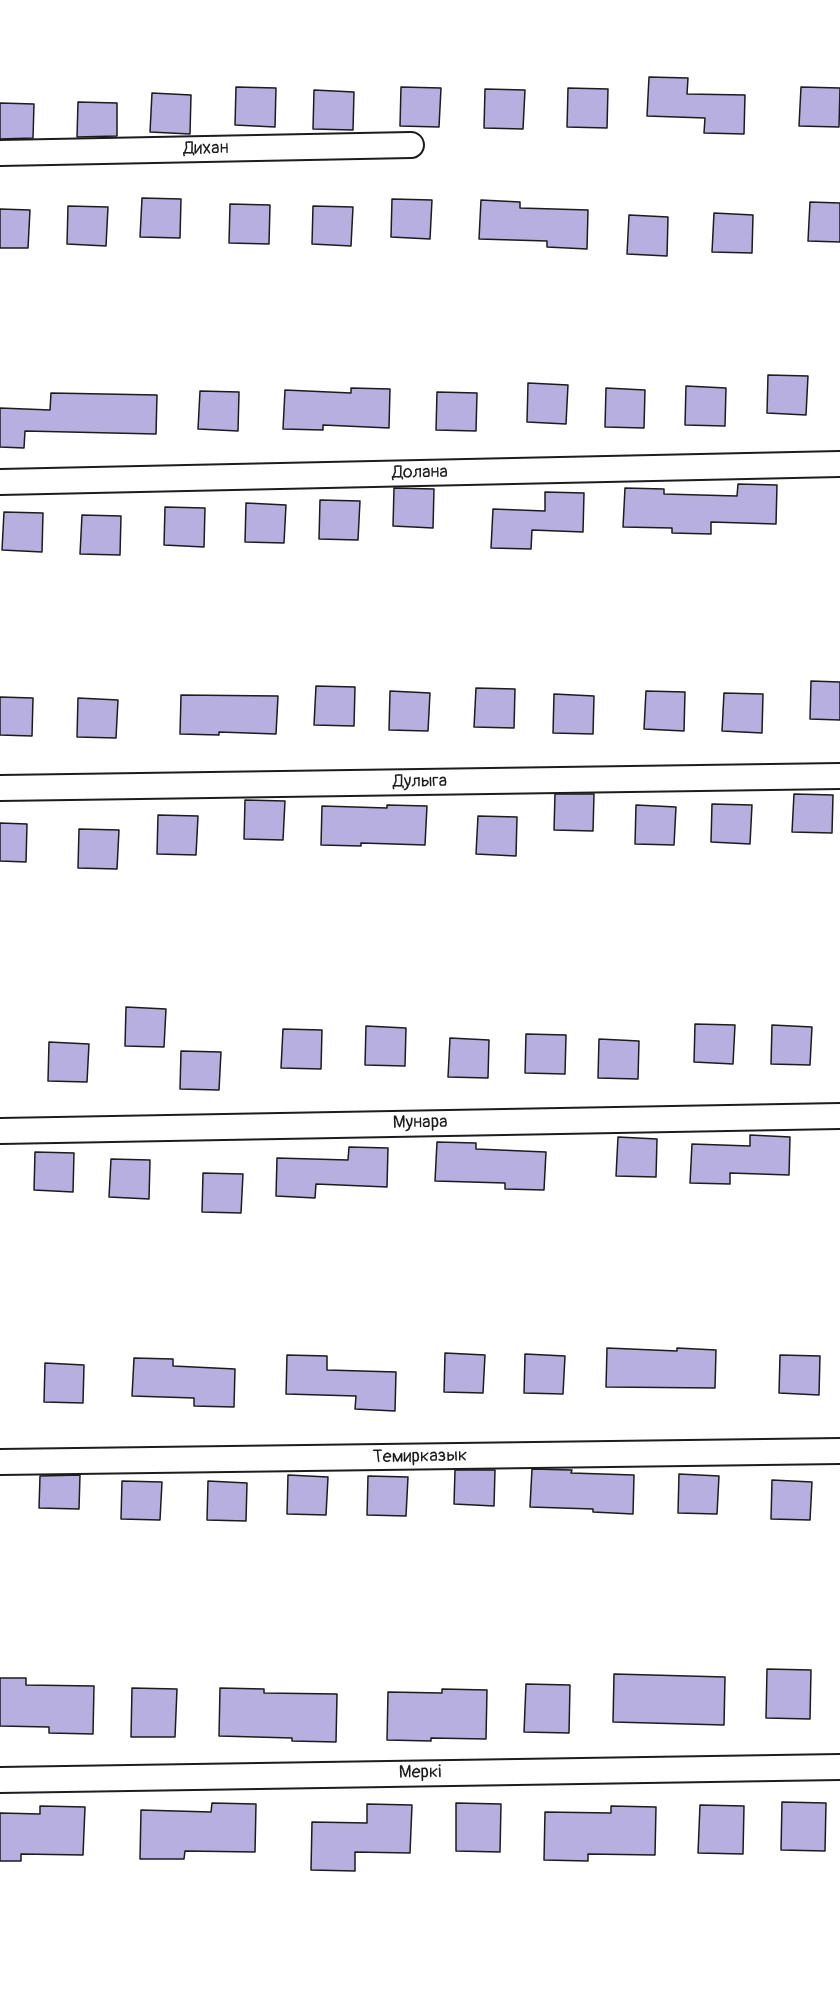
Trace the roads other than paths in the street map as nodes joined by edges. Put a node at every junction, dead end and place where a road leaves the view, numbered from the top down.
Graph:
1 (411, 145) dead end
2 (0, 153) edge
3 (840, 464) edge
4 (0, 482) edge
5 (840, 776) edge
6 (0, 788) edge
7 (840, 1116) edge
8 (0, 1131) edge
9 (840, 1451) edge
10 (0, 1462) edge
11 (840, 1767) edge
12 (0, 1780) edge

1 - 2 street, Дихан
3 - 4 street, Долана
5 - 6 street, Дулыга
7 - 8 street, Мунара
9 - 10 street, Темирказык
11 - 12 street, Меркі

